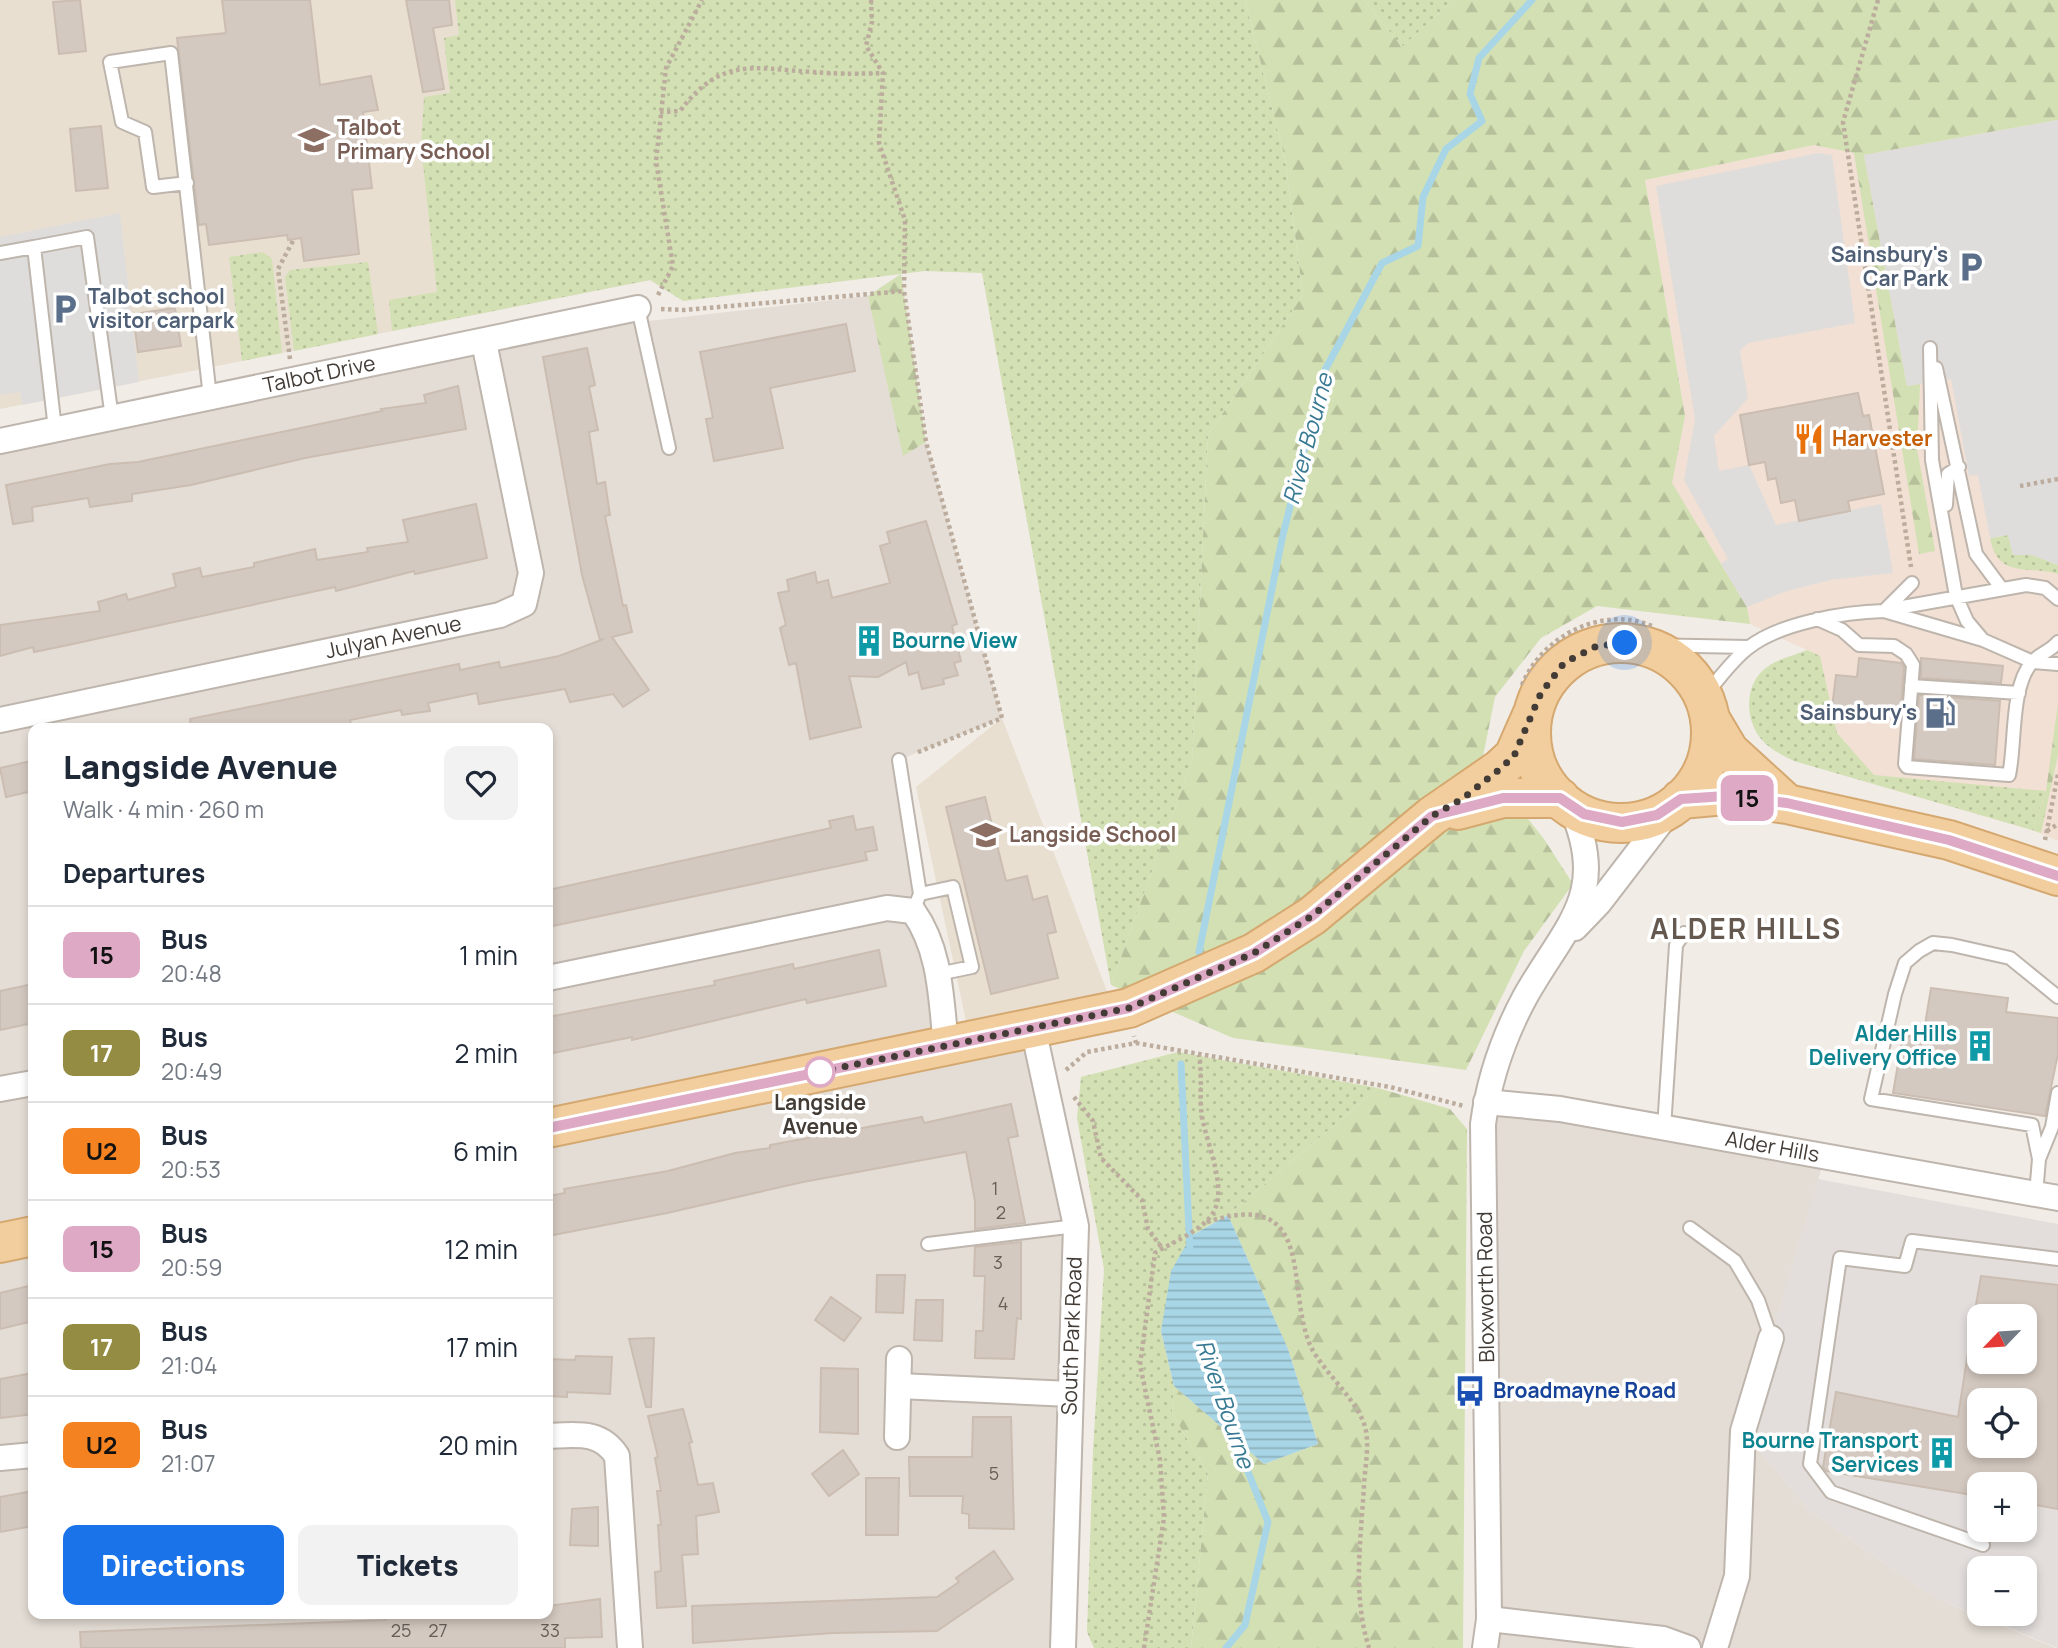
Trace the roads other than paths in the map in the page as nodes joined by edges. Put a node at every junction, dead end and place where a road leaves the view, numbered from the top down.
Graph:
1 (187, 183) junction
2 (34, 247) junction
3 (0, 253) edge
4 (638, 308) joint
5 (484, 342) junction
6 (210, 397) junction
7 (111, 418) junction
8 (55, 429) junction
9 (0, 441) edge
10 (669, 448) dead end
11 (1959, 467) junction
12 (1945, 527) junction
13 (1912, 583) road end
14 (2002, 589) junction
15 (1956, 596) junction
16 (2058, 598) edge
17 (1884, 611) junction
18 (1816, 619) junction
19 (1649, 636) junction
20 (1983, 640) junction
21 (2058, 642) edge
22 (1749, 647) junction
23 (2033, 662) junction
24 (2058, 664) edge
25 (1911, 686) junction
26 (2019, 693) junction
27 (1527, 701) junction
28 (1707, 708) junction
29 (0, 720) edge
30 (899, 760) road end
31 (1565, 802) junction
32 (1678, 802) junction
33 (1787, 803) junction
34 (1432, 816) junction
35 (2048, 872) edge
36 (916, 903) junction
37 (1684, 933) dead end
38 (1560, 944) junction
39 (938, 974) junction
40 (553, 977) edge
41 (2058, 997) edge
42 (1033, 1028) junction
43 (946, 1046) junction
44 (28, 1084) edge
45 (0, 1089) edge
46 (2058, 1093) edge
47 (1485, 1107) junction
48 (553, 1127) edge
49 (1664, 1128) junction
50 (2039, 1159) junction
51 (2047, 1196) edge
52 (1076, 1226) junction
53 (1690, 1228) dead end
54 (928, 1244) dead end
55 (2058, 1259) edge
56 (1770, 1338) joint
57 (899, 1359) dead end
58 (899, 1386) junction
59 (1070, 1394) junction
60 (553, 1436) edge
61 (898, 1437) dead end
62 (28, 1455) edge
63 (0, 1458) edge
64 (1983, 1545) dead end
65 (1489, 1619) junction
66 (630, 1648) edge
67 (1063, 1648) edge
68 (1485, 1648) edge
69 (1688, 1648) edge
70 (1715, 1648) edge

1 - 1 lane
1 - 6 lane
2 - 3 lane
2 - 7 lane
2 - 8 lane
4 - 5 street, Talbot Drive
4 - 10 lane
5 - 6 street, Talbot Drive
5 - 29 street, Julyan Avenue
6 - 7 street, Talbot Drive
7 - 8 street, Talbot Drive
8 - 9 street, Talbot Drive
11 - 12 lane
11 - 12 lane
11 - 14 lane
12 - 15 lane
13 - 17 lane
14 - 15 lane
14 - 16 lane
15 - 17 lane
15 - 20 lane
17 - 18 lane
17 - 20 lane
18 - 22 lane
18 - 25 lane
19 - 22 lane
19 - 27 main road
19 - 28 main road
20 - 23 lane
21 - 23 lane
22 - 28 lane
23 - 24 lane
23 - 26 lane
25 - 26 lane
25 - 26 lane
27 - 31 main road
27 - 34 main road
28 - 32 main road
28 - 33 main road
30 - 36 lane
31 - 32 main road
31 - 34 main road
31 - 38 street, Bloxworth Road
32 - 33 main road
32 - 38 street, Bloxworth Road
33 - 35 main road
34 - 42 main road
36 - 39 street
36 - 39 lane
36 - 40 street
37 - 49 lane
38 - 47 street, Bloxworth Road
39 - 43 street
41 - 50 lane
42 - 43 main road
42 - 52 street, South Park Road
43 - 48 main road
44 - 45 street
46 - 50 lane
47 - 49 street, Alder Hills
47 - 65 street, Bloxworth Road
49 - 51 street, Alder Hills
50 - 51 lane
52 - 54 lane
52 - 59 street, South Park Road
53 - 56 lane
55 - 64 lane
56 - 70 street
57 - 58 street
58 - 59 street
58 - 61 street
59 - 67 street, South Park Road
60 - 66 street
62 - 63 street
65 - 68 street, Bloxworth Road
65 - 69 street

